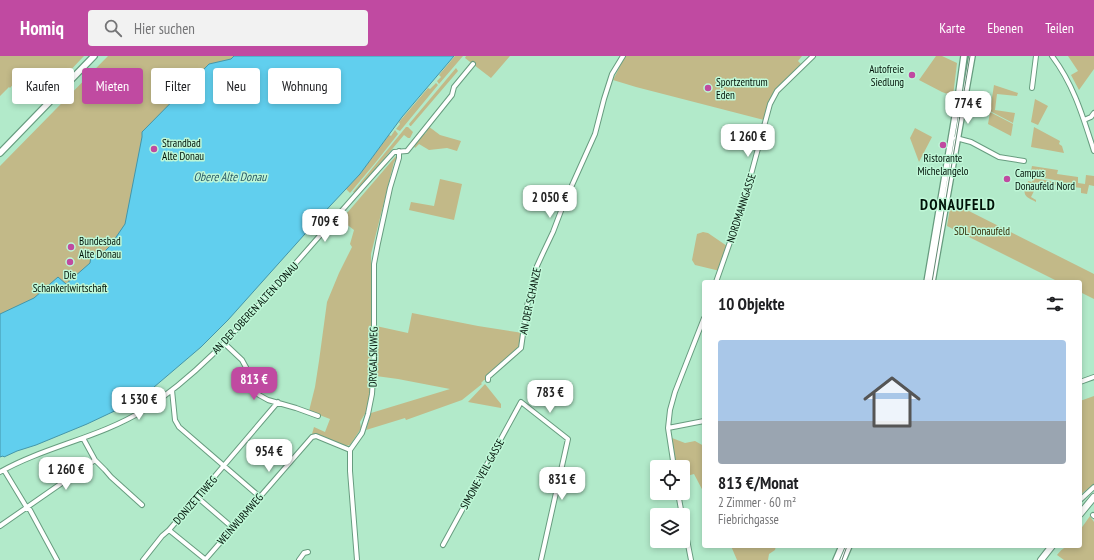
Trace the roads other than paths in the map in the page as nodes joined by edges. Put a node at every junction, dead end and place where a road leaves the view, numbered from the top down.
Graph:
1 (94, 56) edge
2 (623, 56) edge
3 (813, 56) edge
4 (964, 56) edge
5 (972, 56) edge
6 (1036, 56) edge
7 (1052, 56) edge
8 (473, 64) dead end
9 (1032, 88) dead end
10 (1094, 113) edge
11 (1084, 120) junction
12 (955, 138) junction
13 (399, 151) junction
14 (1094, 151) edge
15 (0, 153) edge
16 (1024, 161) dead end
17 (717, 280) edge
18 (927, 280) edge
19 (932, 280) edge
20 (702, 323) edge
21 (224, 342) junction
22 (1094, 376) edge
23 (488, 380) dead end
24 (1082, 381) edge
25 (172, 390) junction
26 (278, 402) junction
27 (318, 416) dead end
28 (702, 421) edge
29 (668, 428) junction
30 (83, 438) junction
31 (350, 450) junction
32 (95, 460) junction
33 (673, 460) edge
34 (224, 466) junction
35 (2, 471) edge
36 (1094, 487) edge
37 (197, 497) junction
38 (260, 497) junction
39 (1094, 497) edge
40 (1082, 498) edge
41 (1094, 501) edge
42 (142, 505) dead end
43 (27, 508) junction
44 (1082, 512) edge
45 (1082, 516) edge
46 (0, 526) edge
47 (233, 528) junction
48 (169, 530) junction
49 (443, 545) dead end
50 (689, 548) edge
51 (841, 548) edge
52 (848, 548) edge
53 (1050, 548) edge
54 (1055, 548) edge
55 (308, 552) dead end
56 (57, 560) edge
57 (143, 560) edge
58 (205, 560) edge
59 (299, 560) edge
60 (357, 560) edge
61 (541, 560) edge
62 (691, 560) edge
63 (836, 560) edge
64 (843, 560) edge
65 (1041, 560) edge
66 (1046, 560) edge

1 - 15 main road
2 - 23 street, AN DER SCHANZE
3 - 17 street, NORDMANNGASSE
4 - 12 main road
5 - 12 main road
6 - 9 street
7 - 11 street
8 - 13 street, AN DER OBEREN ALTEN DONAU
10 - 11 street
11 - 14 street
12 - 16 street
12 - 18 main road
12 - 19 main road
13 - 21 street, AN DER OBEREN ALTEN DONAU
13 - 31 street, DRYGALSKIWEG
20 - 29 street
21 - 25 street, AN DER OBEREN ALTEN DONAU
21 - 26 street
22 - 24 street
25 - 30 street, AN DER OBEREN ALTEN DONAU
25 - 34 street
26 - 27 street
26 - 34 street, DONIZETTIWEG
28 - 29 street
29 - 33 street
30 - 32 street
30 - 35 street, AN DER OBEREN ALTEN DONAU
31 - 38 street, WEINWURMWEG
31 - 60 street
32 - 42 street
32 - 43 street
34 - 37 street, DONIZETTIWEG
34 - 38 street
35 - 43 street
36 - 40 street
37 - 47 street
37 - 48 street, DONIZETTIWEG
38 - 47 street, WEINWURMWEG
39 - 44 main road
41 - 45 main road
43 - 46 street
43 - 56 street
47 - 58 street, WEINWURMWEG
48 - 57 street, DONIZETTIWEG
48 - 58 street
49 - 61 street, SIMONE-VEIL-GASSE
50 - 62 street
51 - 63 main road
52 - 64 main road
53 - 65 main road
54 - 66 main road
55 - 59 street

